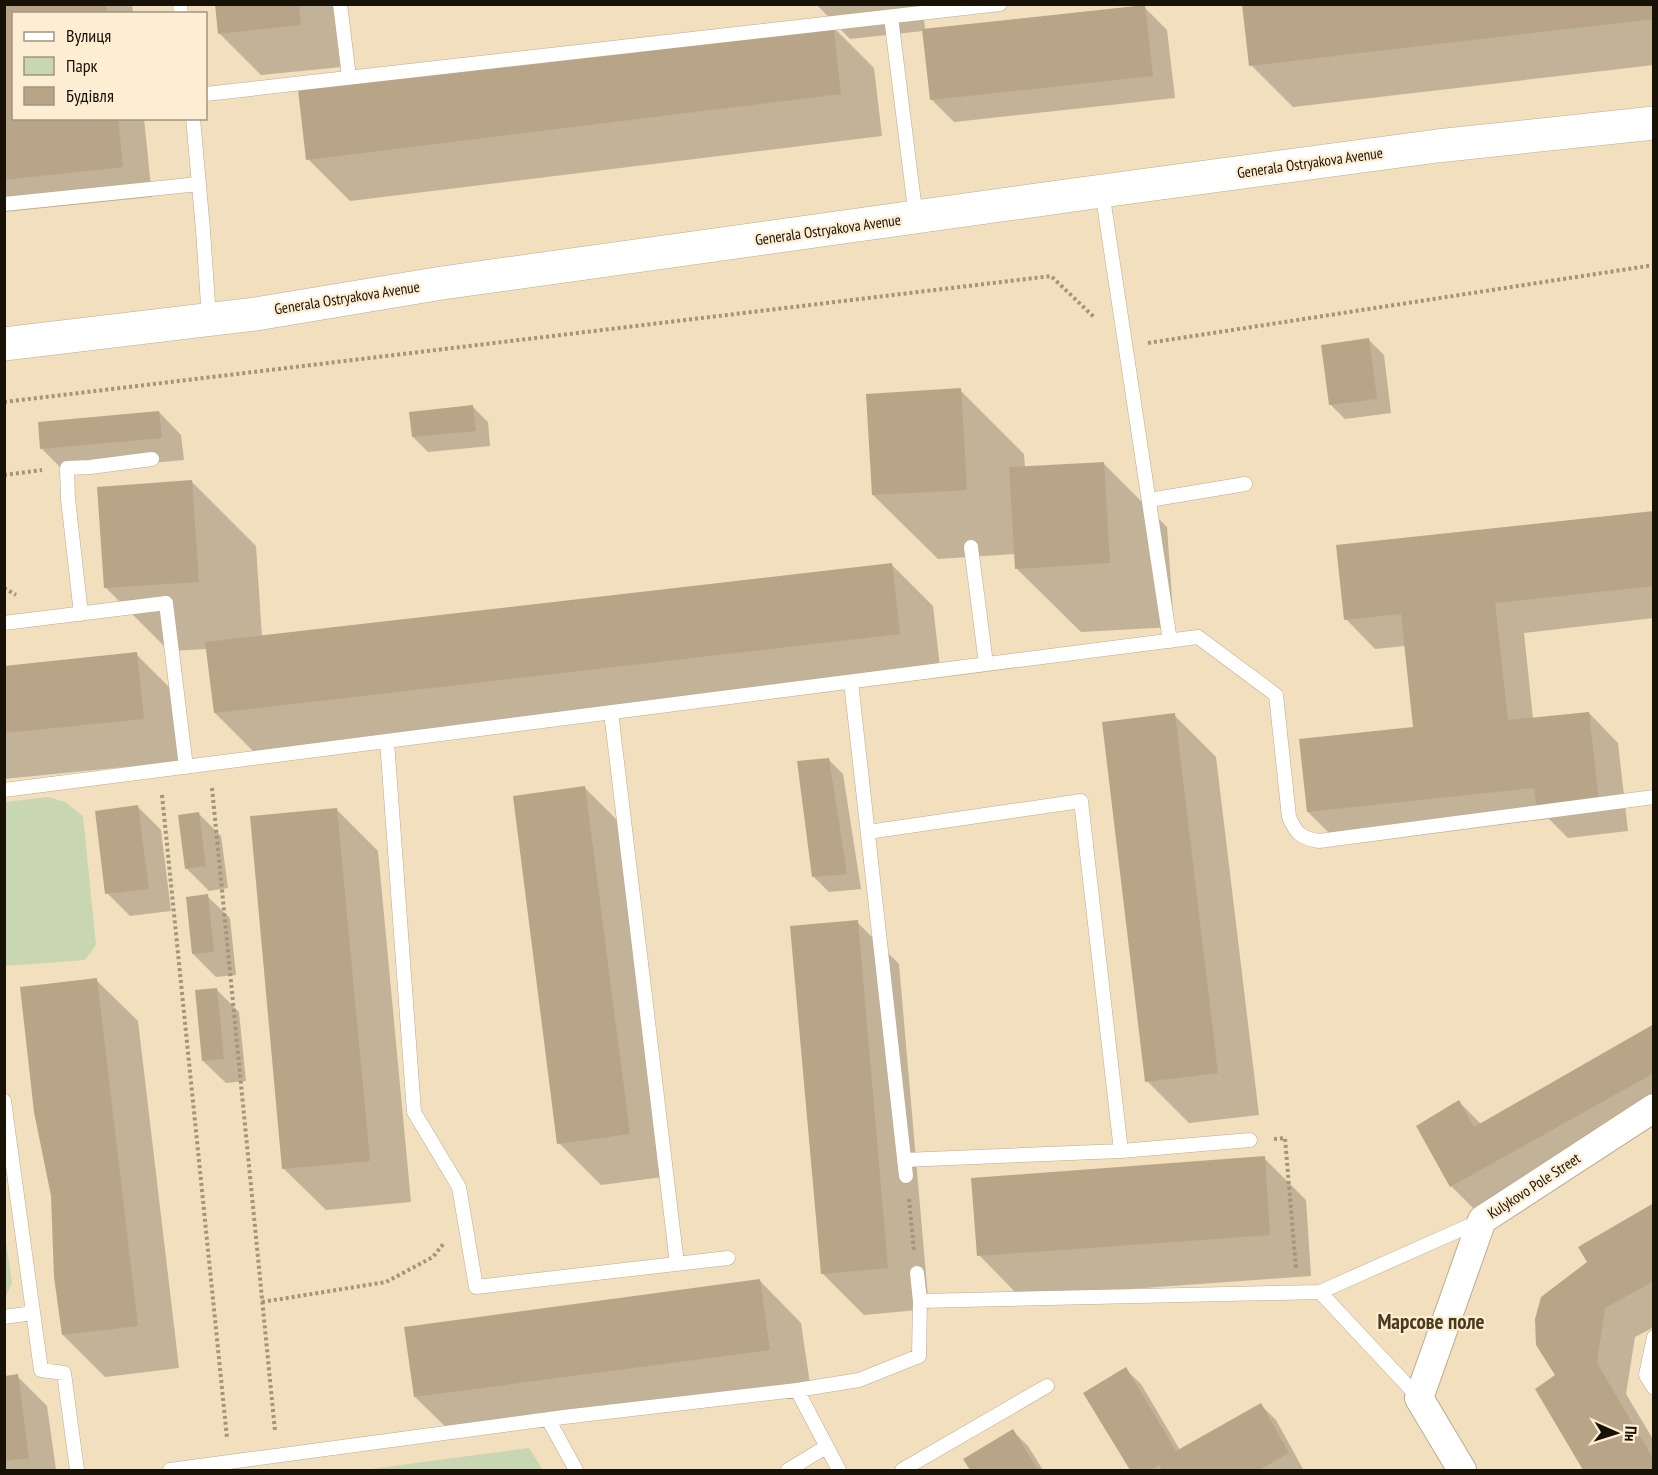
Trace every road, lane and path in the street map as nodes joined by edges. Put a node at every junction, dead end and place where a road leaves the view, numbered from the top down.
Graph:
1 (340, 4) edge
2 (1000, 4) edge
3 (914, 9) edge
4 (891, 16) junction
5 (349, 77) junction
6 (207, 93) edge
7 (193, 120) edge
8 (1653, 123) edge
9 (199, 184) junction
10 (1102, 191) junction
11 (4, 204) edge
12 (916, 218) junction
13 (1653, 265) edge
14 (209, 319) junction
15 (4, 344) edge
16 (1126, 347) junction
17 (4, 402) edge
18 (152, 459) dead end
19 (67, 468) junction
20 (4, 475) edge
21 (1245, 484) dead end
22 (1149, 500) junction
23 (971, 547) dead end
24 (81, 614) junction
25 (4, 623) edge
26 (1170, 641) junction
27 (986, 664) junction
28 (851, 682) junction
29 (611, 712) junction
30 (387, 741) junction
31 (210, 763) junction
32 (186, 766) junction
33 (160, 770) junction
34 (4, 790) edge
35 (1653, 797) edge
36 (868, 832) junction
37 (4, 1101) edge
38 (1653, 1108) edge
39 (1250, 1140) joint
40 (1121, 1151) junction
41 (904, 1160) junction
42 (906, 1176) joint
43 (464, 1215) junction
44 (1482, 1220) junction
45 (728, 1258) dead end
46 (676, 1264) junction
47 (917, 1273) joint
48 (1320, 1292) junction
49 (1298, 1293) junction
50 (920, 1300) junction
51 (262, 1302) junction
52 (33, 1313) junction
53 (4, 1317) edge
54 (1653, 1337) edge
55 (1047, 1386) dead end
56 (1653, 1388) edge
57 (797, 1390) junction
58 (1419, 1398) junction
59 (548, 1419) junction
60 (826, 1447) junction
61 (277, 1456) junction
62 (229, 1462) junction
63 (76, 1470) edge
64 (170, 1470) edge
65 (576, 1470) edge
66 (788, 1470) edge
67 (839, 1470) edge
68 (903, 1470) edge
69 (1462, 1470) edge

1 - 5 lane
2 - 3 lane
3 - 4 lane
4 - 5 lane
4 - 12 lane
5 - 6 lane
7 - 9 lane
8 - 10 main road, Generala Ostryakova Avenue
9 - 11 lane
9 - 14 lane
10 - 12 main road, Generala Ostryakova Avenue
10 - 16 lane
12 - 14 main road, Generala Ostryakova Avenue
13 - 16 path
14 - 15 main road, Generala Ostryakova Avenue
16 - 17 path
16 - 22 lane
18 - 19 lane
19 - 20 path
19 - 24 lane
21 - 22 lane
22 - 26 lane
23 - 27 lane
24 - 25 lane
24 - 32 lane
26 - 27 lane
26 - 35 lane
27 - 28 lane
28 - 29 lane
28 - 36 lane
29 - 30 lane
29 - 46 lane
30 - 31 lane
30 - 43 lane
31 - 32 lane
31 - 51 path
32 - 33 lane
33 - 34 lane
33 - 62 path
36 - 40 lane
36 - 41 lane
37 - 52 lane
38 - 44 street, Kulykovo Pole Street
39 - 40 lane
39 - 49 path
40 - 41 lane
41 - 42 lane
42 - 47 path
43 - 46 lane
43 - 51 path
44 - 48 lane
44 - 58 street, Kulykovo Pole Street
45 - 46 lane
47 - 50 lane
48 - 49 lane
48 - 58 lane
49 - 50 lane
50 - 57 lane
51 - 61 path
52 - 53 lane
52 - 63 lane
54 - 56 lane
55 - 68 lane
57 - 59 lane
57 - 60 lane
58 - 69 street
59 - 61 lane
59 - 65 lane
60 - 66 lane
60 - 67 lane
61 - 62 lane
62 - 64 lane

